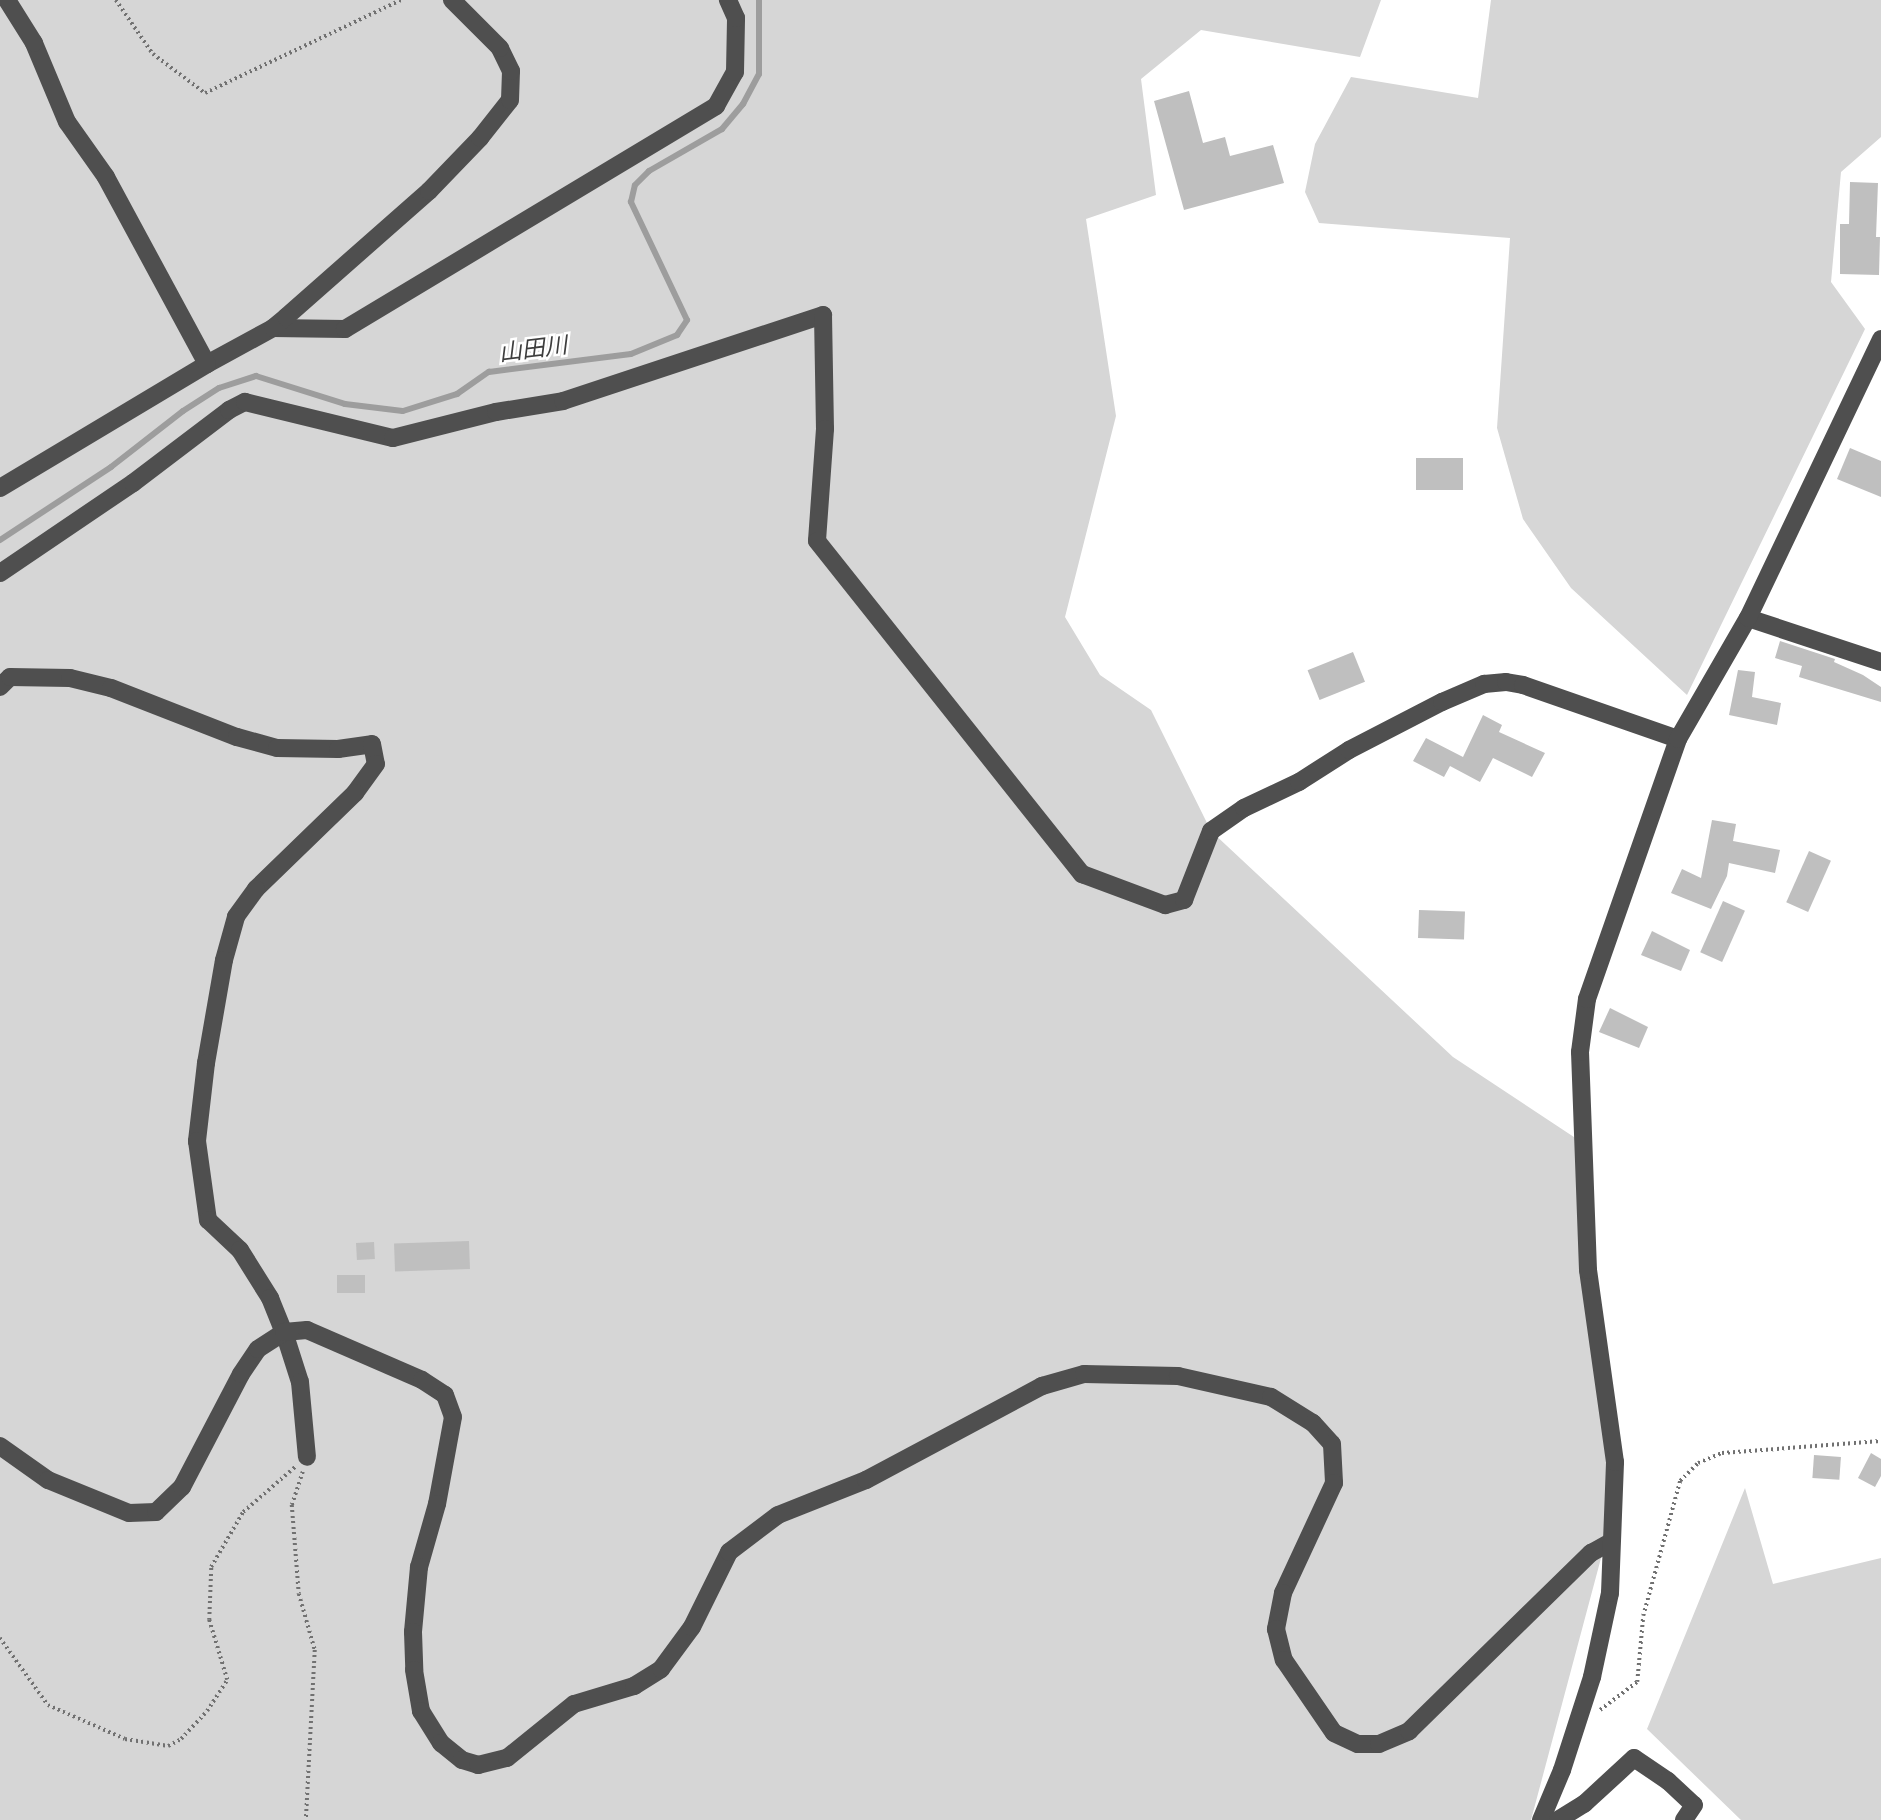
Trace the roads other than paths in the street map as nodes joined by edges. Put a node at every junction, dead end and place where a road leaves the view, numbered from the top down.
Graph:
1 (7, 0) edge
2 (452, 0) edge
3 (728, 0) edge
4 (273, 328) junction
5 (1881, 339) edge
6 (207, 364) junction
7 (0, 488) edge
8 (0, 573) edge
9 (1748, 618) junction
10 (1881, 662) edge
11 (0, 687) edge
12 (1678, 739) junction
13 (284, 1332) junction
14 (0, 1446) edge
15 (307, 1457) road end
16 (1611, 1542) junction
17 (1541, 1820) edge
18 (1558, 1820) edge
19 (1684, 1820) edge

1 - 6 street
2 - 4 street
3 - 4 street
4 - 6 street
5 - 9 street
6 - 7 street
8 - 12 street
9 - 10 street
9 - 12 street
11 - 13 street
12 - 16 street
13 - 14 street
13 - 15 street
13 - 16 street
16 - 17 street
18 - 19 street

